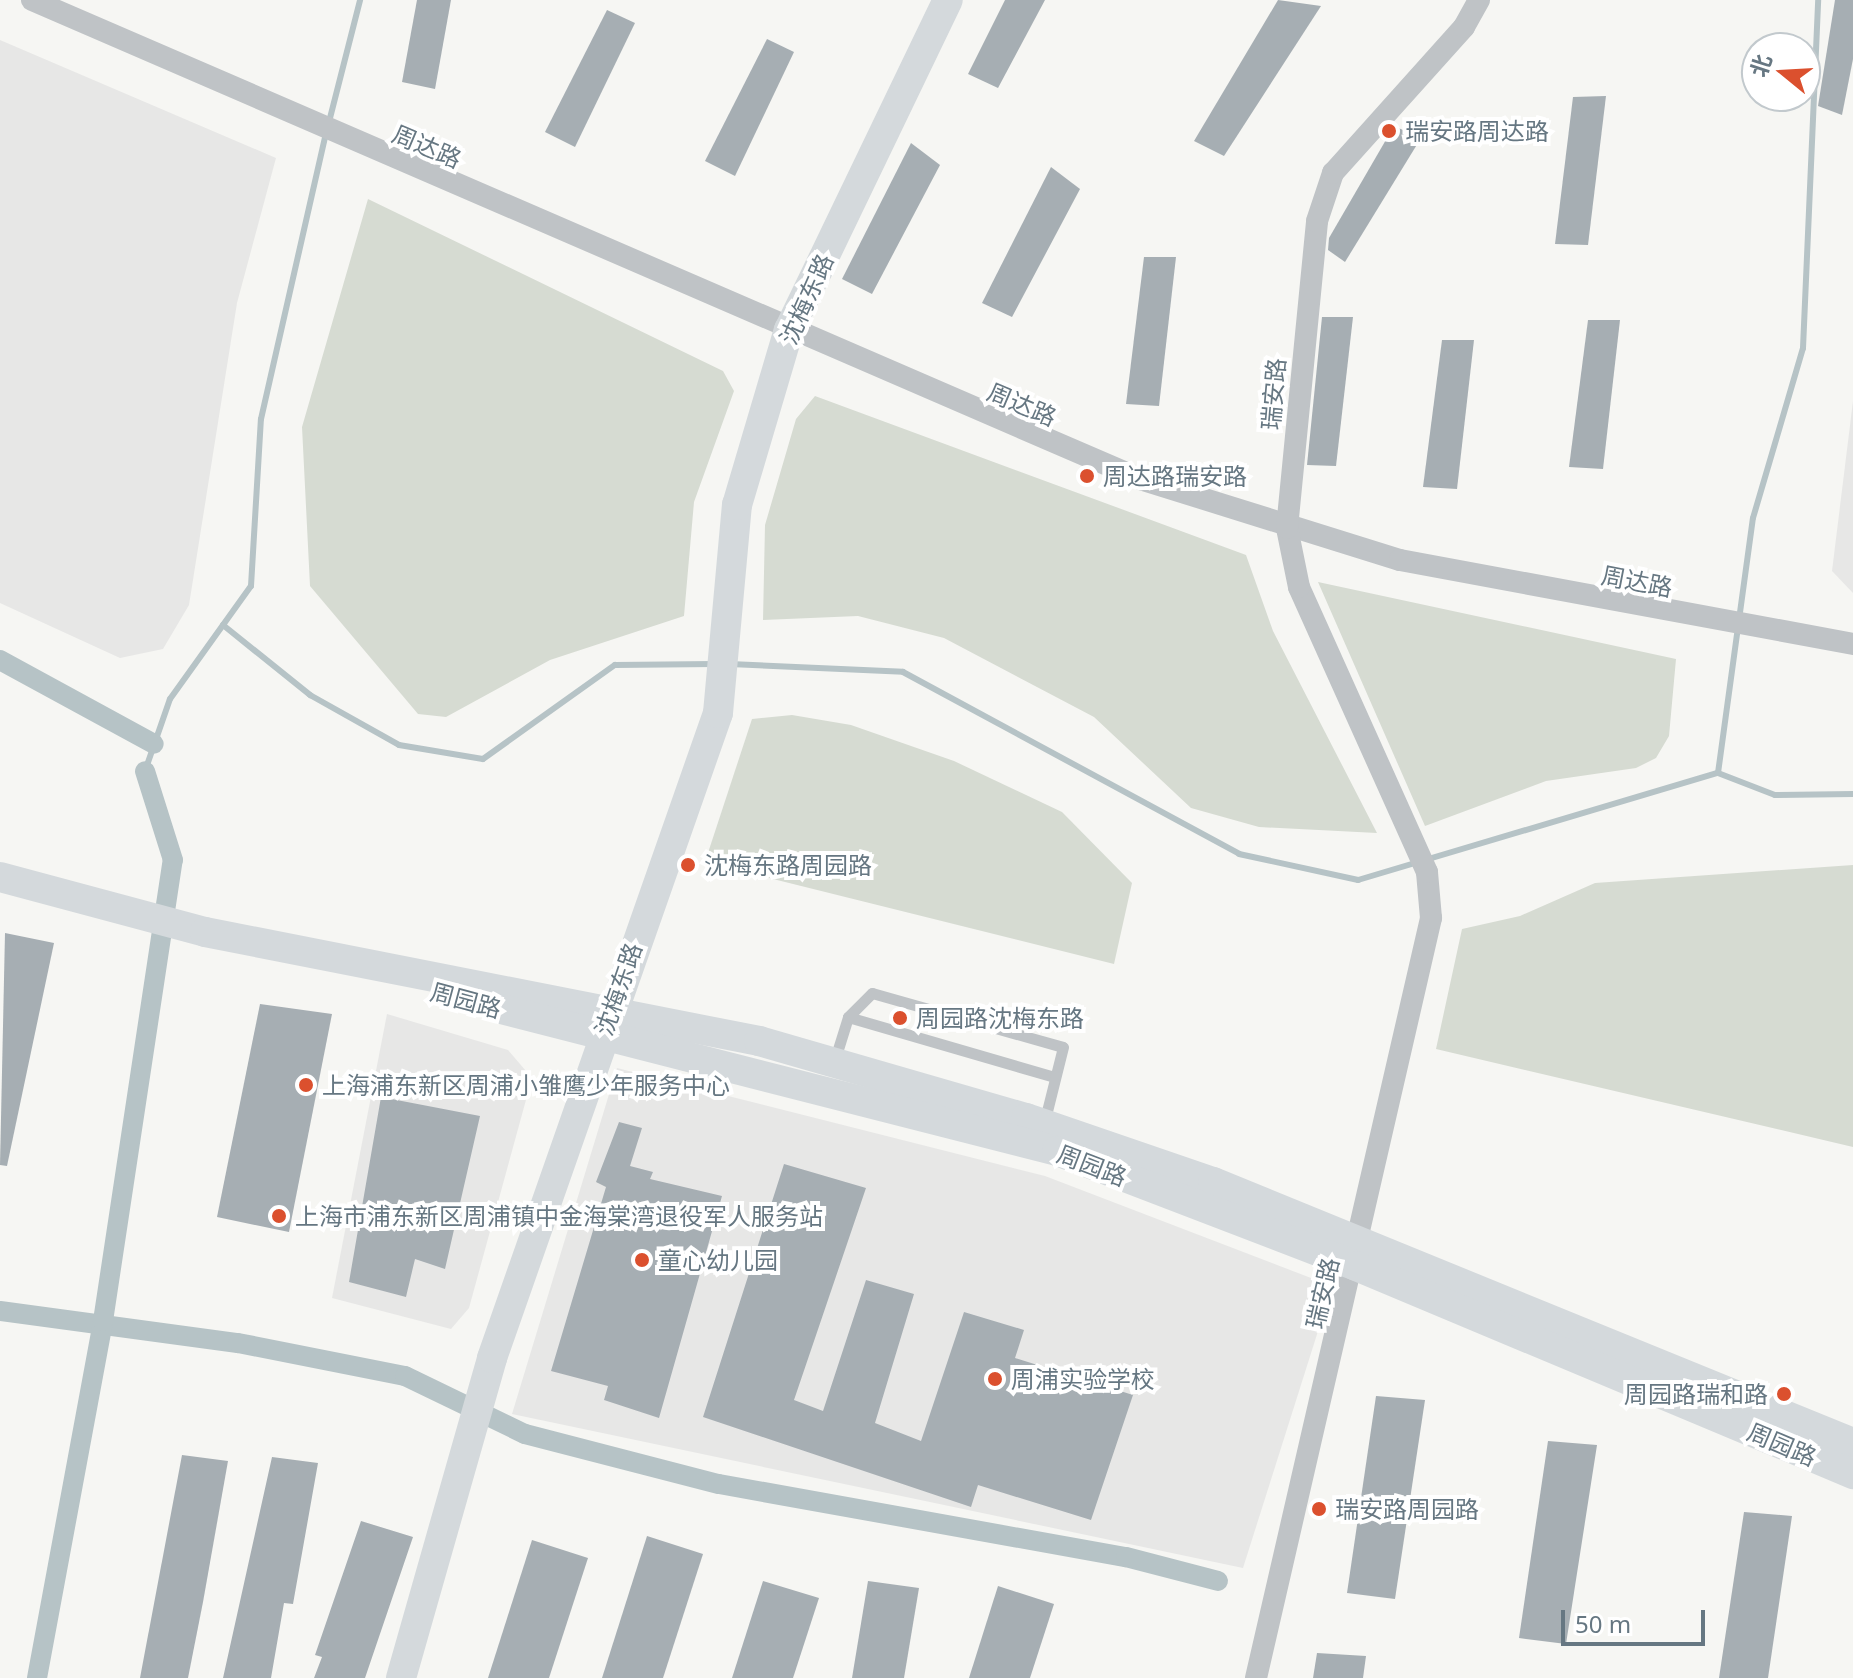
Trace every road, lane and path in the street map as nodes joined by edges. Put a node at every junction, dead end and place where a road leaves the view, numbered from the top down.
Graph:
1 (32, 0) edge
2 (948, 0) edge
3 (1479, 0) edge
4 (789, 330) junction
5 (1287, 528) junction
6 (1853, 644) edge
7 (0, 877) edge
8 (848, 1017) junction
9 (606, 1026) junction
10 (834, 1063) junction
11 (1054, 1077) junction
12 (1044, 1124) junction
13 (1358, 1254) junction
14 (1853, 1443) edge
15 (1853, 1474) edge
16 (401, 1678) edge
17 (1256, 1678) edge

1 - 4 street, 周达路
2 - 4 street, 沈梅东路
3 - 5 street, 瑞安路
4 - 5 street, 周达路
4 - 9 street, 沈梅东路
5 - 6 street, 周达路
5 - 13 street, 瑞安路
7 - 9 street, 周园路
8 - 10 lane
8 - 11 lane
8 - 11 lane
9 - 10 street, 周园路
9 - 13 street, 周园路
9 - 16 street, 沈梅东路
10 - 12 street, 周园路
11 - 12 lane
12 - 13 street, 周园路
13 - 14 street, 周园路
13 - 15 street, 周园路
13 - 17 street, 瑞安路

